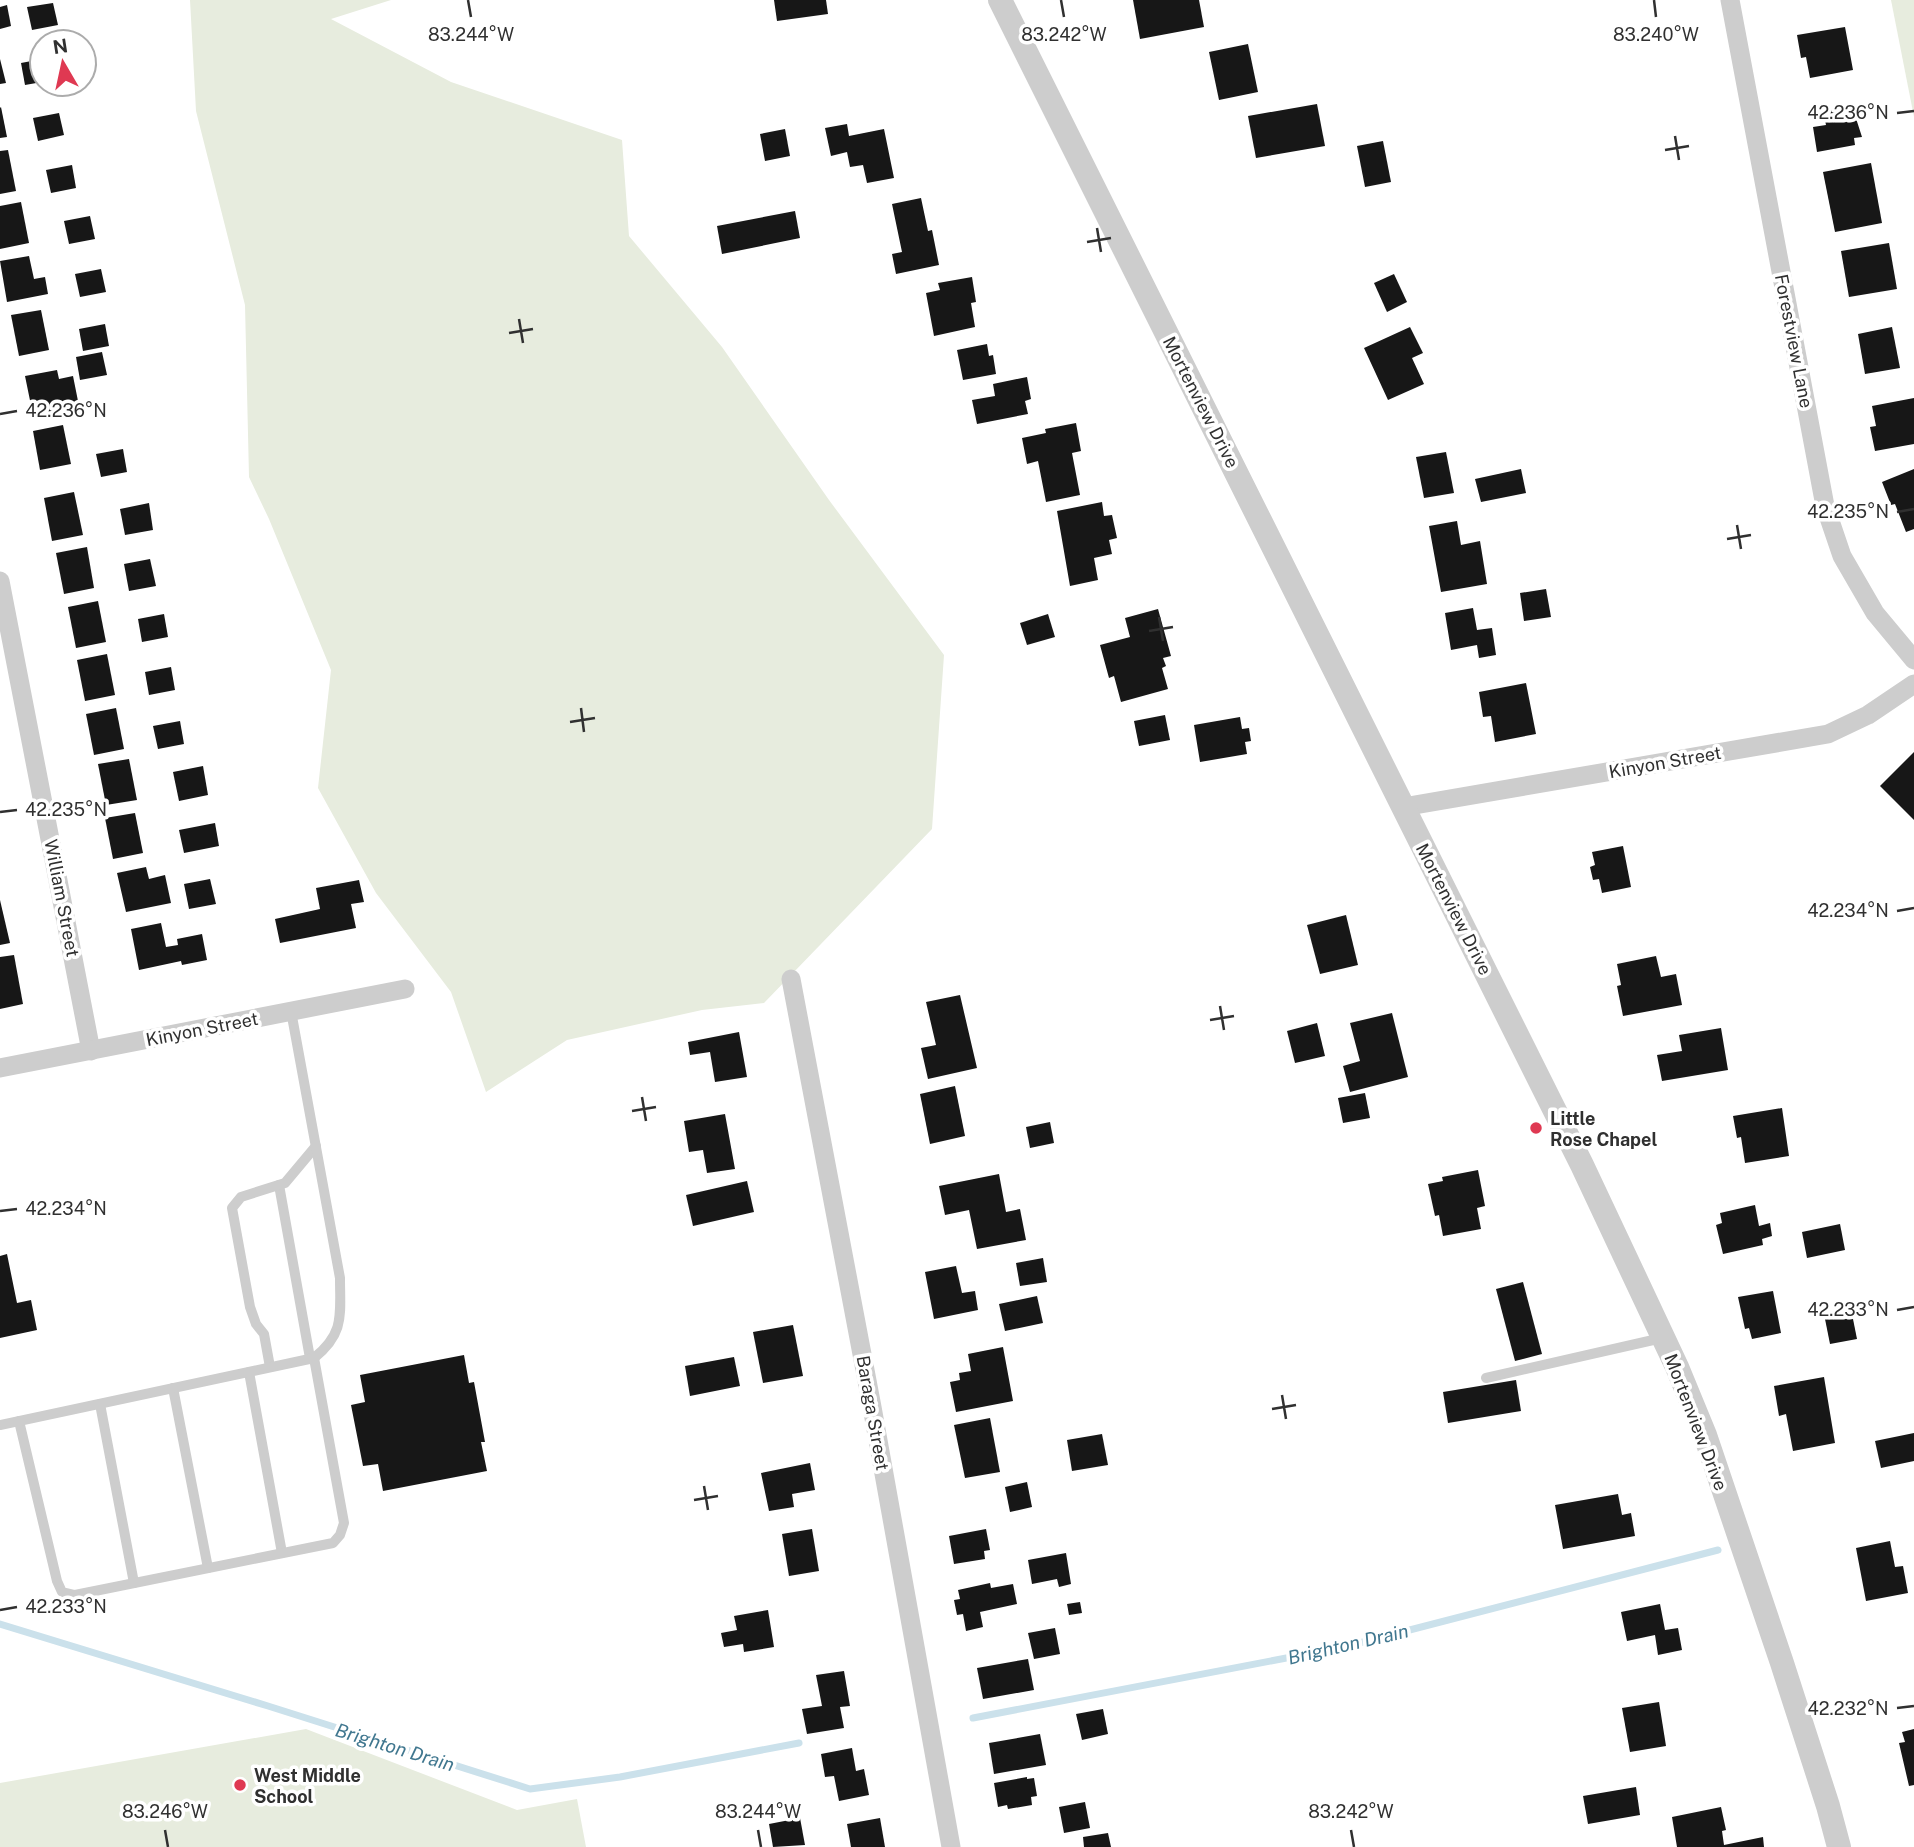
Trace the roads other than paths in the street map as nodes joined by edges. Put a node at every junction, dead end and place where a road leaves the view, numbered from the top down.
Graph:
1 (1000, 0) edge
2 (1730, 0) edge
3 (0, 581) edge
4 (1914, 660) edge
5 (1914, 684) edge
6 (1404, 807) junction
7 (791, 979) dead end
8 (405, 989) dead end
9 (291, 1011) junction
10 (91, 1051) junction
11 (0, 1068) edge
12 (316, 1146) junction
13 (279, 1185) junction
14 (1662, 1338) junction
15 (312, 1358) junction
16 (270, 1367) junction
17 (249, 1372) junction
18 (1486, 1378) dead end
19 (173, 1388) junction
20 (100, 1404) junction
21 (19, 1421) junction
22 (0, 1425) edge
23 (282, 1553) junction
24 (208, 1568) junction
25 (134, 1583) junction
26 (951, 1847) edge
27 (1839, 1847) edge

1 - 6 street, Mortenview Drive
2 - 4 street, Forestview Lane
3 - 10 street, William Street
5 - 6 street, Kinyon Street
6 - 14 street, Mortenview Drive
7 - 26 street, Baraga Street
8 - 9 street, Kinyon Street
9 - 10 street, Kinyon Street
9 - 12 lane
10 - 11 street, Kinyon Street
12 - 13 lane
12 - 15 lane
13 - 15 lane
13 - 16 lane
14 - 18 lane
14 - 27 street, Mortenview Drive
15 - 16 lane
15 - 23 lane
16 - 17 lane
17 - 19 lane
17 - 23 lane
19 - 20 lane
19 - 24 lane
20 - 21 lane
20 - 25 lane
21 - 22 lane
21 - 25 lane
23 - 24 lane
24 - 25 lane

